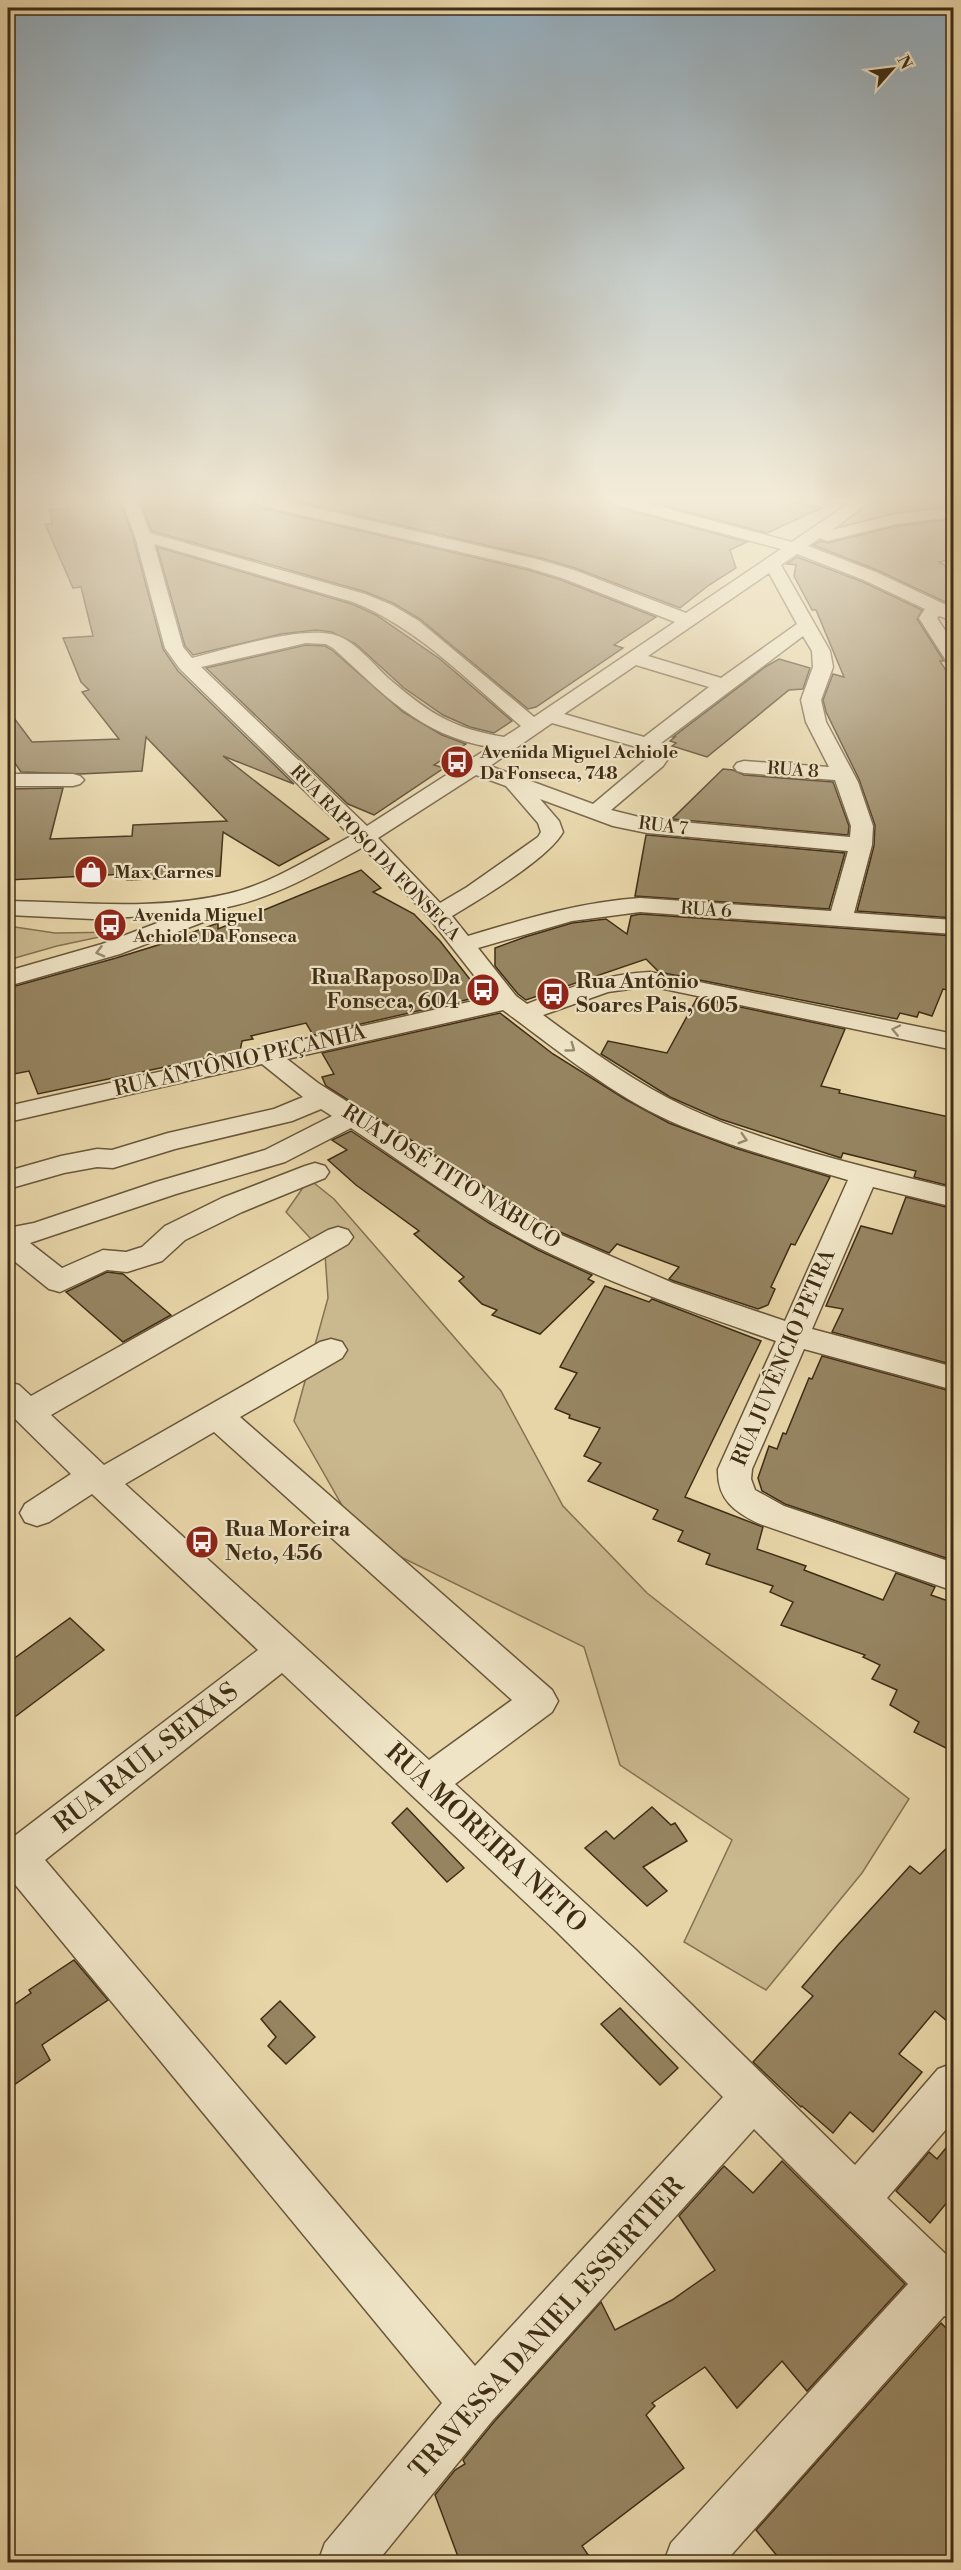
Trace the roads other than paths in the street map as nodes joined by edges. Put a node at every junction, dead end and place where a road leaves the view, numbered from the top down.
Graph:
1 (167, 621) edge
2 (406, 621) edge
3 (686, 621) edge
4 (804, 621) edge
5 (931, 621) edge
6 (807, 626) junction
7 (633, 658) junction
8 (954, 658) edge
9 (187, 664) junction
10 (724, 685) junction
11 (541, 721) junction
12 (509, 744) junction
13 (647, 744) junction
14 (474, 767) junction
15 (744, 767) dead end
16 (843, 774) junction
17 (8, 780) edge
18 (72, 780) dead end
19 (512, 780) junction
20 (597, 812) junction
21 (365, 837) junction
22 (861, 845) junction
23 (232, 900) junction
24 (8, 908) edge
25 (438, 914) junction
26 (840, 920) junction
27 (954, 927) edge
28 (464, 945) junction
29 (8, 979) edge
30 (515, 1007) junction
31 (954, 1042) edge
32 (267, 1055) junction
33 (323, 1098) junction
34 (8, 1114) edge
35 (352, 1117) junction
36 (315, 1172) dead end
37 (864, 1176) junction
38 (8, 1180) edge
39 (954, 1198) edge
40 (338, 1237) dead end
41 (8, 1240) edge
42 (793, 1335) junction
43 (331, 1350) dead end
44 (954, 1379) edge
45 (18, 1403) edge
46 (217, 1416) junction
47 (96, 1479) junction
48 (37, 1513) dead end
49 (954, 1577) edge
50 (285, 1650) junction
51 (427, 1783) junction
52 (12, 1861) edge
53 (954, 2085) edge
54 (754, 2096) junction
55 (856, 2199) junction
56 (947, 2290) edge
57 (474, 2403) junction
58 (344, 2562) edge
59 (690, 2562) edge

1 - 9 street, RUA RAPOSO DA FONSECA
2 - 11 street
3 - 7 street
4 - 6 street
5 - 8 street
6 - 10 street
6 - 16 street
7 - 10 street
7 - 11 street
9 - 12 street
9 - 21 street, RUA RAPOSO DA FONSECA
10 - 13 street
11 - 12 street
11 - 13 street
12 - 14 street
13 - 20 street
14 - 19 street, RUA 7
14 - 21 street
15 - 16 street, RUA 8
16 - 22 street
17 - 18 street
19 - 20 street, RUA 7
19 - 25 street
20 - 22 street, RUA 7
21 - 23 street
21 - 25 street, RUA RAPOSO DA FONSECA
22 - 26 street
23 - 24 street
23 -> 29 street
25 - 28 street, RUA RAPOSO DA FONSECA
26 - 27 street, RUA 6
26 - 28 street, RUA 6
28 - 30 street, RUA RAPOSO DA FONSECA
31 -> 30 street, RUA ANTÔNIO PEÇANHA
30 - 32 street, RUA ANTÔNIO PEÇANHA
30 -> 37 street, RUA RAPOSO DA FONSECA
32 - 33 street, RUA JOSÉ TITO NABUCO
32 - 34 street, RUA ANTÔNIO PEÇANHA
33 - 35 street, RUA JOSÉ TITO NABUCO
33 - 38 street
35 - 41 street
35 - 42 street, RUA JOSÉ TITO NABUCO
36 - 41 street
37 - 39 street, RUA RAPOSO DA FONSECA
37 - 42 street, RUA JUVÊNCIO PETRA
40 - 45 street
42 - 44 street, RUA JOSÉ TITO NABUCO
42 - 49 street, RUA JUVÊNCIO PETRA
43 - 46 street
45 - 47 street, RUA MOREIRA NETO
46 - 47 street
46 - 51 street
47 - 48 street
47 - 50 street, RUA MOREIRA NETO
50 - 51 street, RUA MOREIRA NETO
50 - 52 street, RUA RAUL SEIXAS
51 - 54 street, RUA MOREIRA NETO
52 - 57 street
53 - 55 street
54 - 55 street, RUA MOREIRA NETO
54 - 57 street, TRAVESSA DANIEL ESSERTIER
55 - 56 street, RUA MOREIRA NETO
56 - 59 street
57 - 58 street, TRAVESSA DANIEL ESSERTIER

